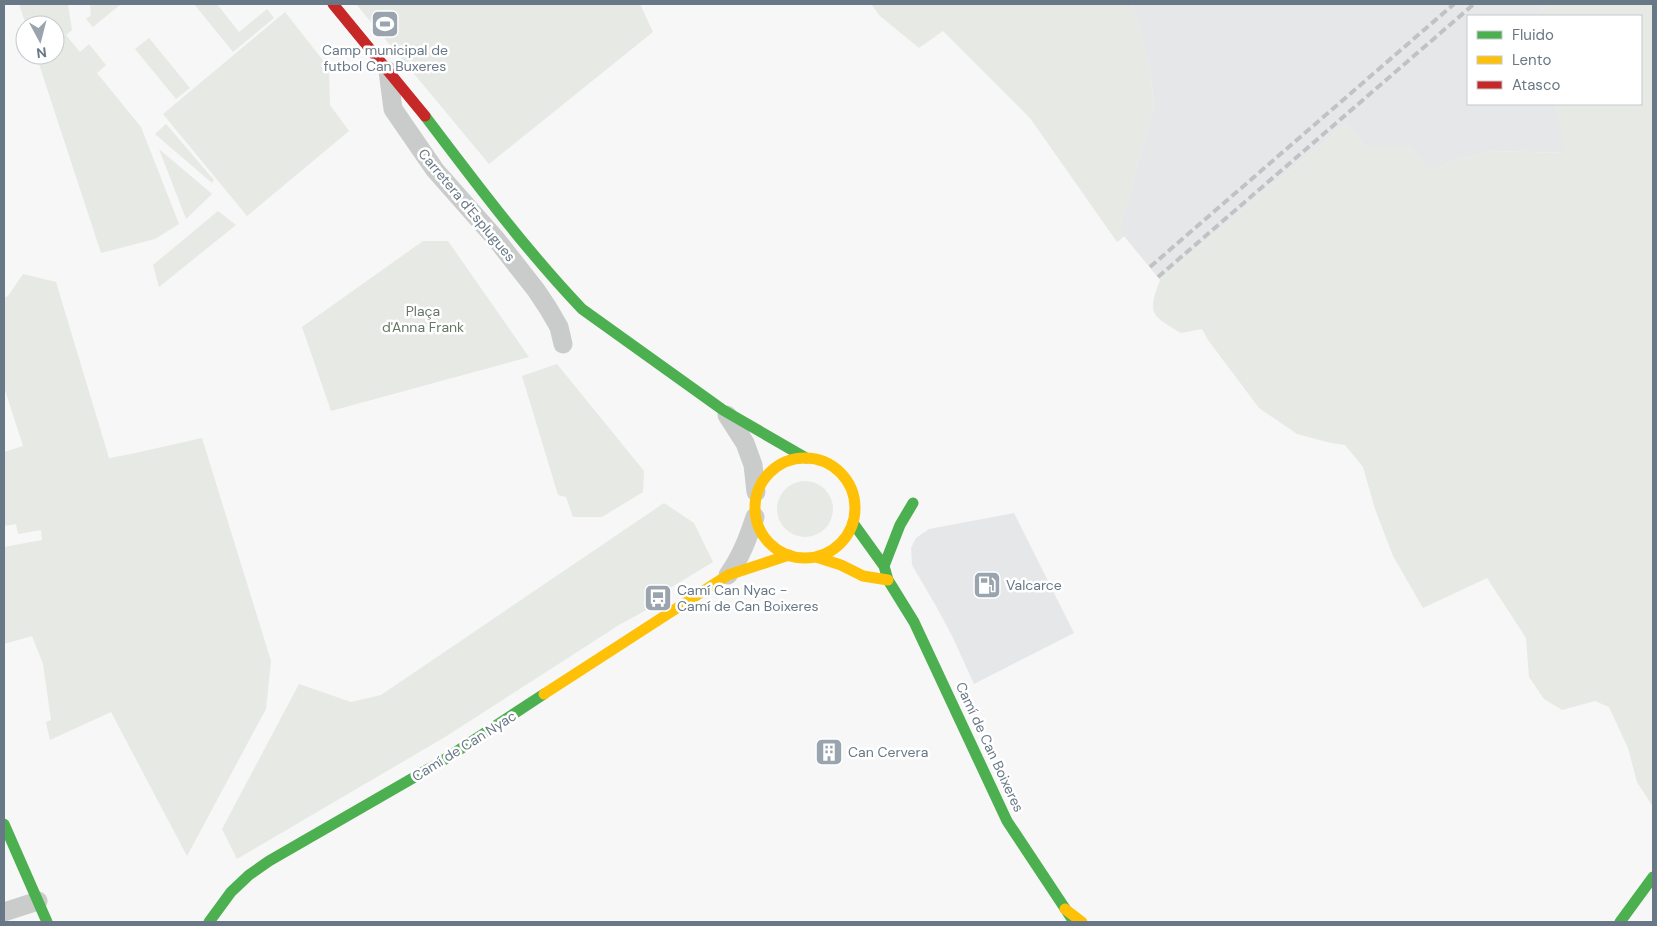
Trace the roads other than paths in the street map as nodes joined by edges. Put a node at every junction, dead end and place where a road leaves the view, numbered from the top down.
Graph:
1 (333, 4) edge
2 (388, 70) junction
3 (564, 290) junction
4 (548, 308) junction
5 (582, 309) junction
6 (723, 410) junction
7 (806, 458) junction
8 (756, 492) junction
9 (913, 503) dead end
10 (755, 517) junction
11 (853, 523) junction
12 (789, 555) junction
13 (816, 557) junction
14 (884, 566) junction
15 (728, 575) junction
16 (888, 580) junction
17 (4, 824) edge
18 (1653, 877) edge
19 (38, 901) junction
20 (1065, 909) junction
21 (4, 912) edge
22 (47, 922) edge
23 (209, 922) edge
24 (1074, 922) edge
25 (1082, 922) edge
26 (1620, 922) edge

1 - 2 main road, Carretera d'Esplugues
2 - 3 main road, Carretera d'Esplugues
2 - 4 street, Carretera d'Esplugues
3 - 4 street
3 - 5 main road, Carretera d'Esplugues
4 - 5 street, Carretera d'Esplugues
5 - 6 main road, Carretera d'Esplugues
6 - 7 main road, Carretera d'Esplugues
6 - 8 street, Carretera d'Esplugues
7 - 8 main road
7 - 11 main road
8 - 10 main road
9 - 14 main road
10 - 12 main road
10 - 15 street, Camí de Can Nyac
11 - 13 main road
11 - 14 main road, Camí de Can Boixeres
12 - 13 main road
12 - 15 main road, Camí de Can Nyac
13 - 16 main road
14 - 16 main road, Camí de Can Boixeres
15 - 23 main road, Camí de Can Nyac
16 - 20 main road, Camí de Can Boixeres
17 - 19 main road
18 - 26 main road
19 - 21 street
19 - 22 main road
20 - 24 main road, Camí de Can Boixeres
20 - 25 main road

